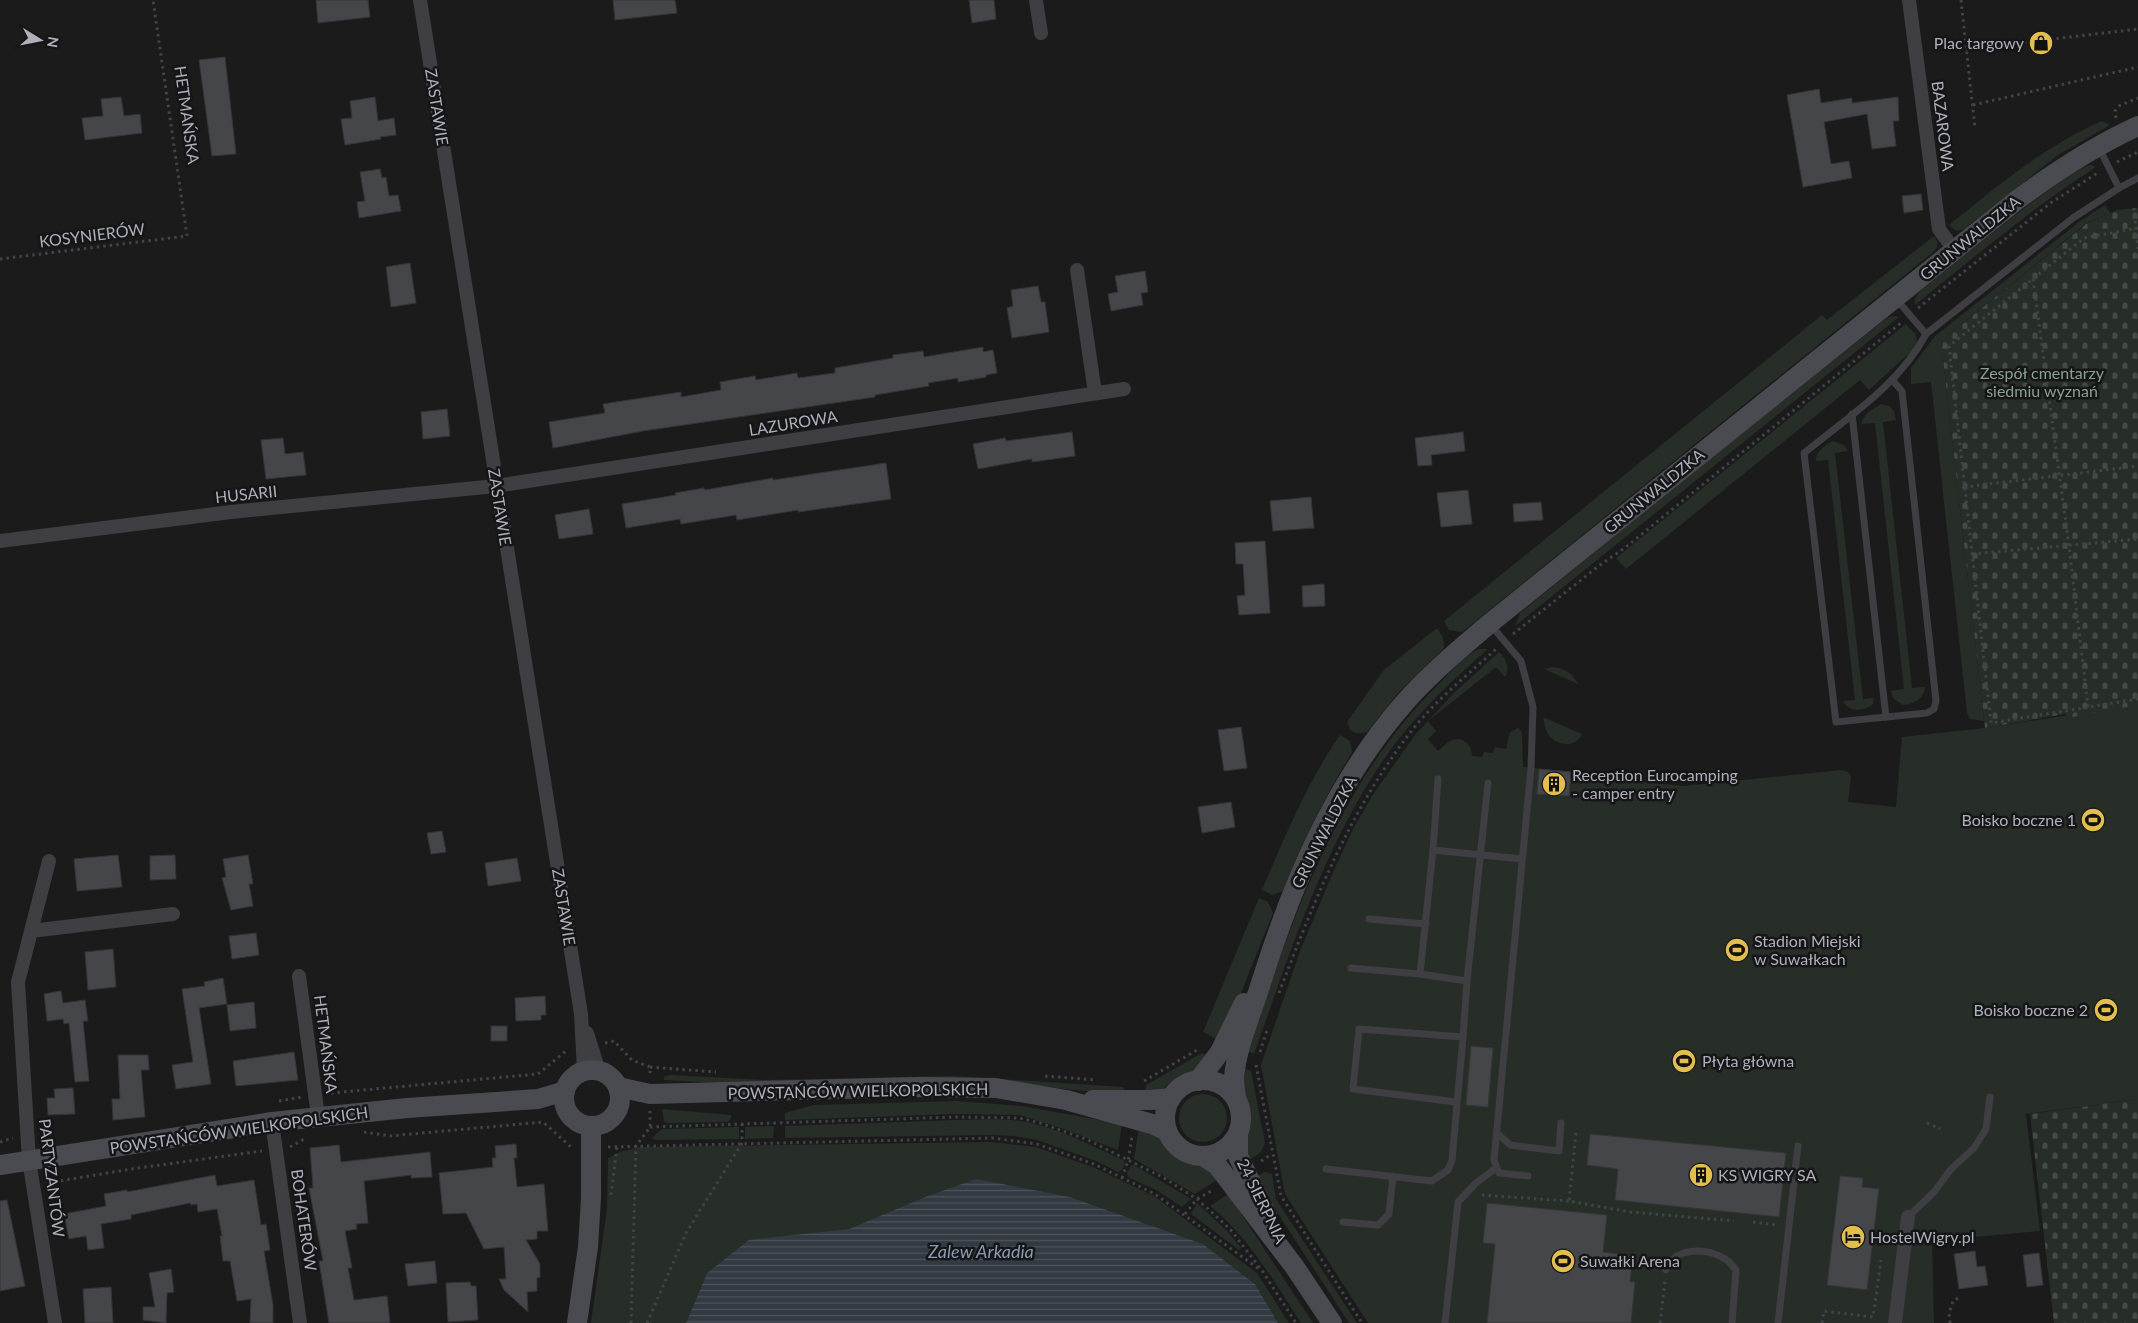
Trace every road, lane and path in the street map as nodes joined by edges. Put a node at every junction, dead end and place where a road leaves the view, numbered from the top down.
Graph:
1 (153, 0) edge
2 (420, 0) edge
3 (1036, 0) edge
4 (1909, 0) edge
5 (1961, 0) edge
6 (2138, 29) edge
7 (1041, 34) dead end
8 (1966, 49) junction
9 (2138, 67) edge
10 (1972, 105) junction
11 (2138, 126) edge
12 (1975, 128) dead end
13 (2098, 146) junction
14 (2138, 152) edge
15 (2108, 166) junction
16 (2138, 178) edge
17 (2119, 188) junction
18 (2134, 208) dead end
19 (2137, 229) edge
20 (187, 236) joint
21 (2138, 249) edge
22 (1955, 251) junction
23 (0, 259) edge
24 (1077, 270) dead end
25 (2033, 278) junction
26 (1895, 298) junction
27 (1910, 315) junction
28 (1926, 334) junction
29 (1893, 380) junction
30 (1124, 389) dead end
31 (1096, 393) junction
32 (1852, 414) junction
33 (2138, 466) edge
34 (2060, 475) junction
35 (496, 486) junction
36 (1964, 487) junction
37 (2138, 539) edge
38 (0, 541) edge
39 (2069, 546) junction
40 (1972, 554) junction
41 (1490, 624) junction
42 (1504, 641) junction
43 (2138, 699) edge
44 (2088, 707) junction
45 (1886, 717) junction
46 (1438, 779) dead end
47 (1488, 783) dead end
48 (1433, 850) junction
49 (1481, 856) junction
50 (1522, 859) junction
51 (49, 861) dead end
52 (172, 914) dead end
53 (1369, 919) dead end
54 (1426, 924) junction
55 (31, 931) junction
56 (1272, 948) junction
57 (1351, 968) dead end
58 (1420, 974) junction
59 (299, 976) dead end
60 (1467, 981) junction
61 (1278, 996) dead end
62 (1269, 1022) dead end
63 (1462, 1037) junction
64 (592, 1071) junction
65 (1198, 1081) junction
66 (618, 1087) junction
67 (650, 1094) junction
68 (1990, 1097) dead end
69 (1170, 1098) junction
70 (1236, 1099) junction
71 (565, 1100) junction
72 (1066, 1100) junction
73 (1456, 1102) junction
74 (618, 1108) junction
75 (318, 1116) junction
76 (272, 1122) junction
77 (1561, 1123) dead end
78 (1928, 1123) dead end
79 (742, 1124) junction
80 (596, 1126) junction
81 (650, 1127) dead end
82 (1940, 1129) dead end
83 (1167, 1131) junction
84 (362, 1132) dead end
85 (1496, 1133) junction
86 (1576, 1133) dead end
87 (1238, 1134) junction
88 (308, 1137) dead end
89 (742, 1143) junction
90 (636, 1146) junction
91 (1798, 1146) dead end
92 (598, 1148) junction
93 (276, 1150) junction
94 (576, 1151) dead end
95 (1203, 1156) junction
96 (29, 1160) junction
97 (0, 1165) edge
98 (1496, 1168) junction
99 (1326, 1169) dead end
100 (1795, 1171) dead end
101 (1393, 1176) junction
102 (1528, 1176) dead end
103 (1794, 1182) dead end
104 (45, 1184) dead end
105 (592, 1194) junction
106 (1482, 1195) dead end
107 (1569, 1201) junction
108 (1908, 1217) joint
109 (1734, 1221) dead end
110 (1343, 1222) dead end
111 (1754, 1222) dead end
112 (1776, 1225) dead end
113 (1881, 1260) dead end
114 (1294, 1266) junction
115 (1666, 1270) joint
116 (1263, 1272) junction
117 (1960, 1297) dead end
118 (55, 1323) edge
119 (300, 1323) edge
120 (577, 1323) edge
121 (631, 1323) edge
122 (647, 1323) edge
123 (1296, 1323) edge
124 (1332, 1323) edge
125 (1362, 1323) edge
126 (1445, 1323) edge
127 (1660, 1323) edge
128 (1732, 1323) edge
129 (1778, 1323) edge
130 (1822, 1323) edge
131 (1895, 1323) edge
132 (1950, 1323) edge

1 - 20 path, HETMAŃSKA
2 - 35 street, ZASTAWIE
3 - 7 street
4 - 22 street, BAZAROWA
5 - 8 path
6 - 8 path
8 - 10 path
9 - 10 path
10 - 12 path
11 - 13 main road, GRUNWALDZKA
13 - 15 lane
13 - 22 main road, GRUNWALDZKA
14 - 15 path
15 - 17 lane
15 - 27 path
16 - 17 lane
17 - 28 lane
18 - 19 path
19 - 21 path
19 - 25 path
20 - 23 path, KOSYNIERÓW
22 - 26 main road, GRUNWALDZKA
24 - 31 street
25 - 34 path
25 - 36 path
26 - 27 lane
26 - 41 main road, GRUNWALDZKA
27 - 28 lane
27 - 42 path
28 - 29 lane
29 - 32 lane
29 - 45 lane
30 - 31 street, LAZUROWA
31 - 35 street, LAZUROWA
32 - 45 lane
32 - 45 lane
33 - 34 path
34 - 36 path
34 - 39 path
35 - 38 street, HUSARII
35 - 64 street, ZASTAWIE
36 - 40 path
37 - 39 path
39 - 40 path
39 - 44 path
40 - 44 path
41 - 42 lane
41 - 56 main road, GRUNWALDZKA
42 - 50 lane
42 - 61 path
43 - 44 path
46 - 48 lane
47 - 49 lane
48 - 49 lane
48 - 54 lane
49 - 50 lane
49 - 60 lane
50 - 85 lane
51 - 55 street, PARTYZANTÓW
52 - 55 street
53 - 54 lane
54 - 58 lane
55 - 96 street, PARTYZANTÓW
56 - 65 main road, GRUNWALDZKA
56 - 70 main road, GRUNWALDZKA
57 - 58 lane
58 - 60 lane
59 - 75 street, HETMAŃSKA
60 - 63 lane
62 - 125 path
63 - 73 lane
63 - 73 lane
64 - 66 main road
64 - 71 main road
65 - 69 main road
65 - 70 main road
66 - 67 main road, POWSTAŃCÓW WIELKOPOLSKICH
66 - 74 main road
67 - 72 main road, POWSTAŃCÓW WIELKOPOLSKICH
67 - 74 main road, POWSTAŃCÓW WIELKOPOLSKICH
68 - 108 lane
69 - 72 main road, POWSTAŃCÓW WIELKOPOLSKICH
69 - 83 main road
70 - 87 main road
71 - 75 main road, POWSTAŃCÓW WIELKOPOLSKICH
71 - 80 main road
72 - 83 main road, POWSTAŃCÓW WIELKOPOLSKICH
73 - 101 lane
74 - 80 main road
75 - 76 main road, POWSTAŃCÓW WIELKOPOLSKICH
76 - 93 street, BOHATERÓW
76 - 96 main road, POWSTAŃCÓW WIELKOPOLSKICH
77 - 85 lane
78 - 82 path
79 - 81 path
79 - 89 path
79 - 116 path
80 - 92 main road
80 - 105 main road
83 - 95 main road
84 - 94 path
85 - 98 lane
86 - 107 path
87 - 95 main road
87 - 114 main road, 24 SIERPNIA
88 - 93 path
89 - 90 path
89 - 116 path
89 - 122 path
90 - 92 path
90 - 121 path
91 - 100 lane
92 - 105 main road
93 - 104 path
93 - 119 street, BOHATERÓW
95 - 114 main road, 24 SIERPNIA
96 - 97 main road, POWSTAŃCÓW WIELKOPOLSKICH
96 - 118 street, PARTYZANTÓW
98 - 102 lane
98 - 126 lane
99 - 101 lane
101 - 110 lane
103 - 129 lane
105 - 120 main road
106 - 107 path
107 - 109 path
108 - 131 street
111 - 112 path
113 - 130 path
114 - 124 main road, 24 SIERPNIA
115 - 127 path
115 - 128 lane
116 - 123 path
117 - 132 path

